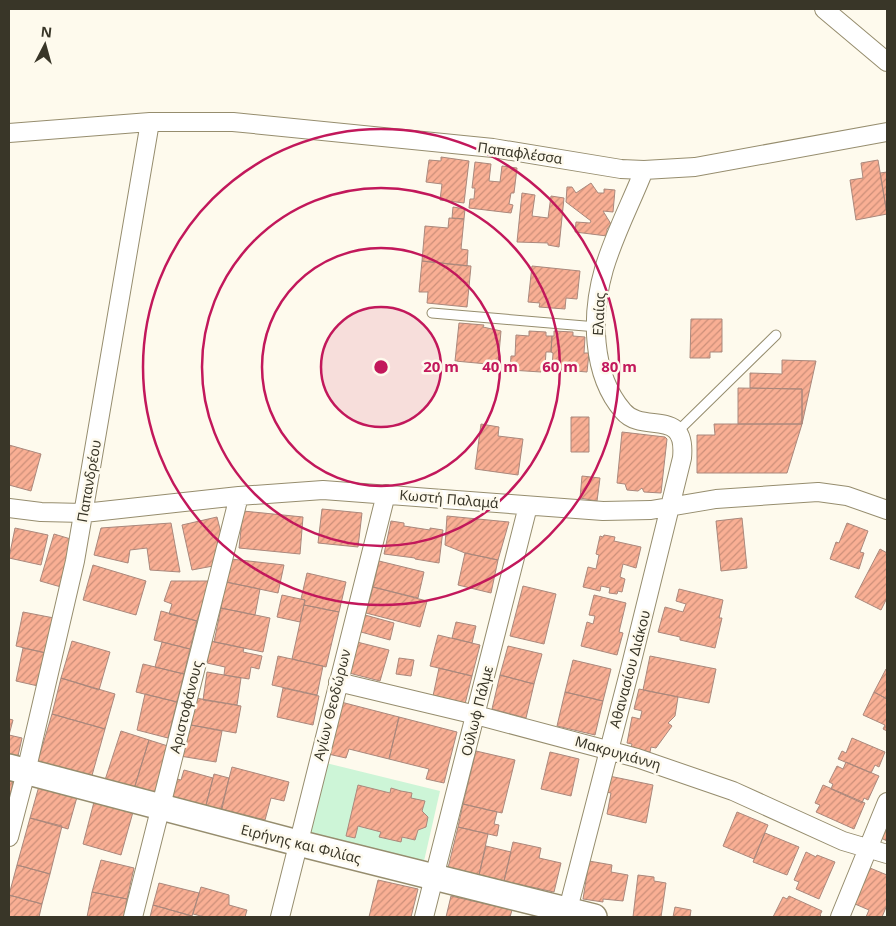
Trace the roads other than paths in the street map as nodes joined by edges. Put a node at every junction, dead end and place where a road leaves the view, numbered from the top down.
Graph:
1 (824, 9) edge
2 (887, 62) edge
3 (150, 122) junction
4 (887, 132) edge
5 (9, 133) edge
6 (644, 170) junction
7 (432, 313) dead end
8 (597, 327) junction
9 (776, 336) dead end
10 (678, 432) junction
11 (386, 494) junction
12 (239, 496) junction
13 (528, 506) junction
14 (9, 508) edge
15 (670, 508) junction
16 (887, 510) edge
17 (84, 513) junction
18 (338, 682) junction
19 (476, 715) junction
20 (609, 750) junction
21 (17, 769) edge
22 (887, 802) edge
23 (161, 808) junction
24 (9, 837) edge
25 (298, 843) junction
26 (868, 848) junction
27 (887, 854) edge
28 (434, 877) junction
29 (566, 914) edge
30 (133, 917) edge
31 (280, 917) edge
32 (424, 917) edge
33 (594, 917) edge
34 (840, 917) edge

1 - 2 street
3 - 5 street, Παπαφλέσσα
3 - 6 street, Παπαφλέσσα
3 - 17 street, Παπανδρέου
4 - 6 street, Παπαφλέσσα
6 - 8 street, Ελαίας
7 - 8 lane
8 - 10 street, Ελαίας
9 - 10 lane
10 - 15 street
11 - 12 street, Κωστή Παλαμά
11 - 13 street, Κωστή Παλαμά
11 - 18 street, Αγίων Θεοδώρων
12 - 17 street, Κωστή Παλαμά
12 - 23 street, Αριστοφάνους
13 - 15 street, Κωστή Παλαμά
13 - 19 street, Ούλωφ Πάλμε
14 - 17 street, Κωστή Παλαμά
15 - 16 street, Κωστή Παλαμά
15 - 20 street, Αθανασίου Διάκου
17 - 21 street, Παπανδρέου
18 - 19 street, Μακρυγιάννη
18 - 25 street, Αγίων Θεοδώρων
19 - 20 street, Μακρυγιάννη
19 - 28 street, Ούλωφ Πάλμε
20 - 26 street, Μακρυγιάννη
20 - 29 street, Αθανασίου Διάκου
21 - 23 street, Ειρήνης και Φιλίας
21 - 24 street, Παπανδρέου
22 - 26 street
23 - 25 street, Ειρήνης και Φιλίας
23 - 30 street, Αριστοφάνους
25 - 28 street, Ειρήνης και Φιλίας
25 - 31 street, Αγίων Θεοδώρων
26 - 27 street, Μακρυγιάννη
26 - 34 street
28 - 29 street, Ειρήνης και Φιλίας
28 - 32 street, Ούλωφ Πάλμε
29 - 33 street, Ειρήνης και Φιλίας

